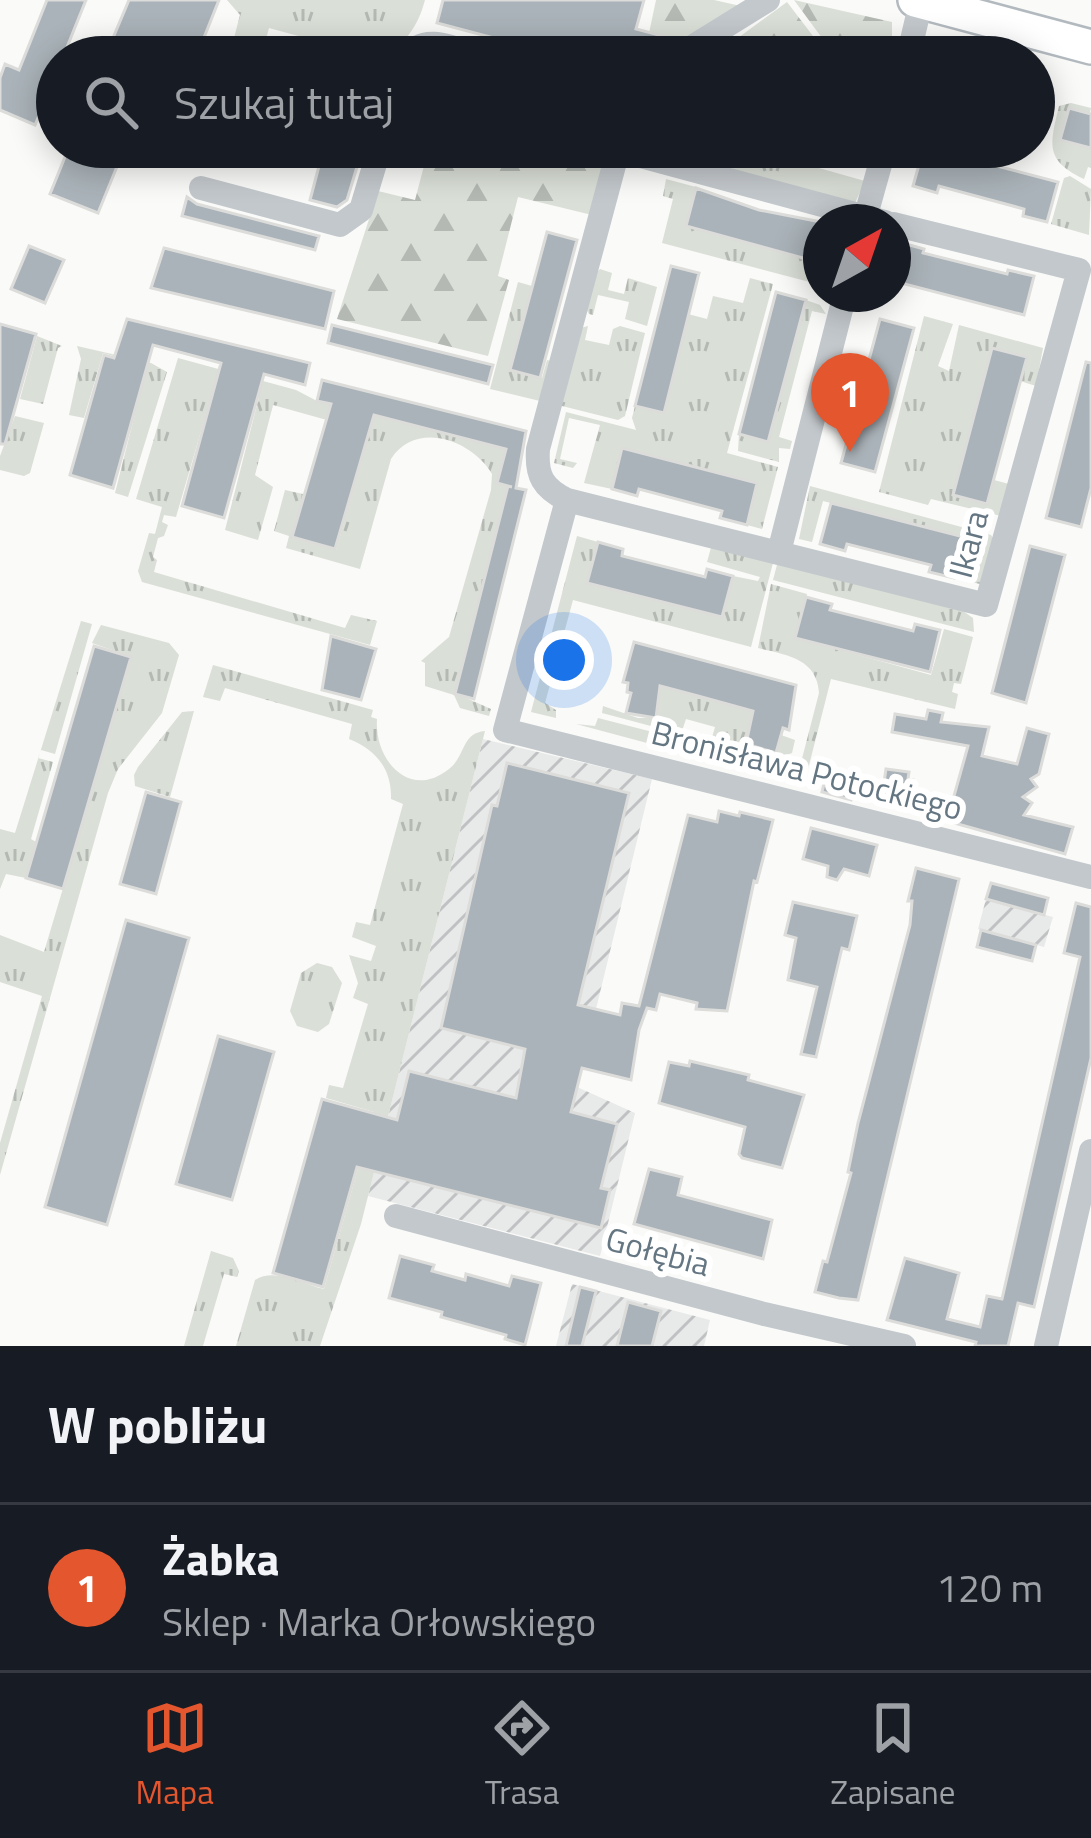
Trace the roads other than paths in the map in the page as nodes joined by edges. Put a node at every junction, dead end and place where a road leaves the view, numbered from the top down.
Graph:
1 (771, 0) edge
2 (918, 1) edge
3 (711, 36) edge
4 (730, 36) edge
5 (912, 36) edge
6 (1050, 36) edge
7 (1055, 37) edge
8 (1091, 47) edge
9 (374, 168) edge
10 (615, 168) edge
11 (686, 168) edge
12 (883, 168) edge
13 (201, 188) dead end
14 (816, 204) edge
15 (879, 204) edge
16 (911, 229) edge
17 (837, 312) edge
18 (567, 500) junction
19 (779, 552) junction
20 (1091, 877) edge
21 (1091, 1151) edge
22 (396, 1216) dead end
23 (904, 1346) edge
24 (1046, 1346) edge

1 - 3 street
1 - 4 street
2 - 5 street
2 - 6 main road
7 - 8 main road
9 - 13 street
10 - 18 street, Ikara
11 - 14 street, Ikara
12 - 15 street
16 - 19 street, Ikara
17 - 19 street
18 - 19 street, Ikara
18 - 20 street, Bronisława Potockiego
21 - 24 street
22 - 23 street, Gołębia

